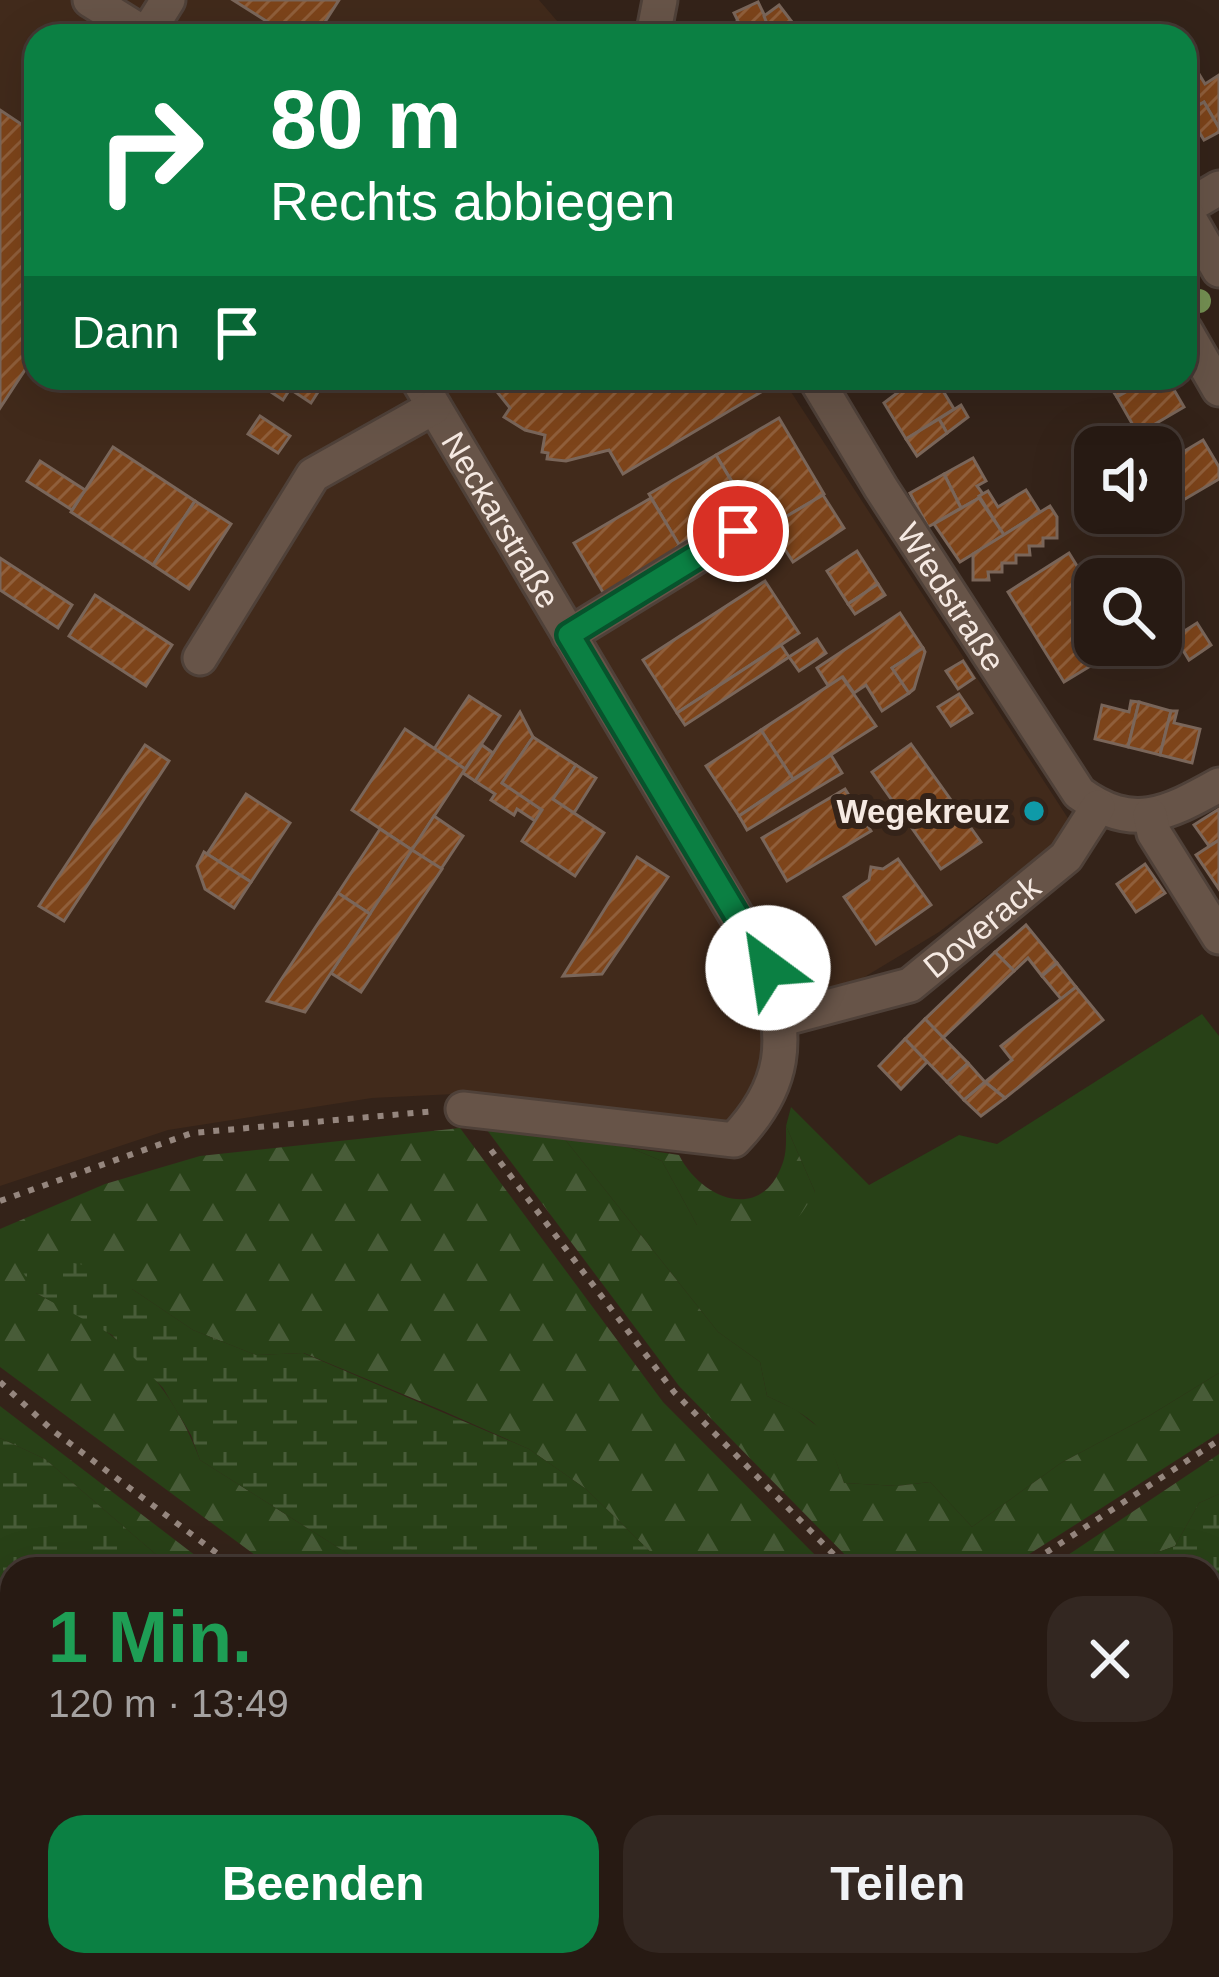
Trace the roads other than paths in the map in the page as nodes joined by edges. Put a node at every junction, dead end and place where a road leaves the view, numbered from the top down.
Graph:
1 (90, 0) edge
2 (129, 24) edge
3 (1197, 231) edge
4 (1219, 270) edge
5 (1197, 351) edge
6 (1219, 389) edge
7 (822, 390) edge
8 (425, 393) edge
9 (738, 531) dead end
10 (569, 635) junction
11 (200, 658) dead end
12 (1219, 785) edge
13 (1098, 807) junction
14 (1150, 815) junction
15 (1219, 937) edge
16 (782, 1019) junction
17 (463, 1109) road end

1 - 2 street
3 - 4 street
5 - 6 street
7 - 13 street, Wiedstraße
8 - 10 street, Neckarstraße
8 - 11 street, Neckarstraße
9 - 10 street
10 - 16 street, Neckarstraße
12 - 14 street
13 - 14 street
13 - 16 street, Doverack
14 - 15 street
16 - 17 street, Neckarstraße

